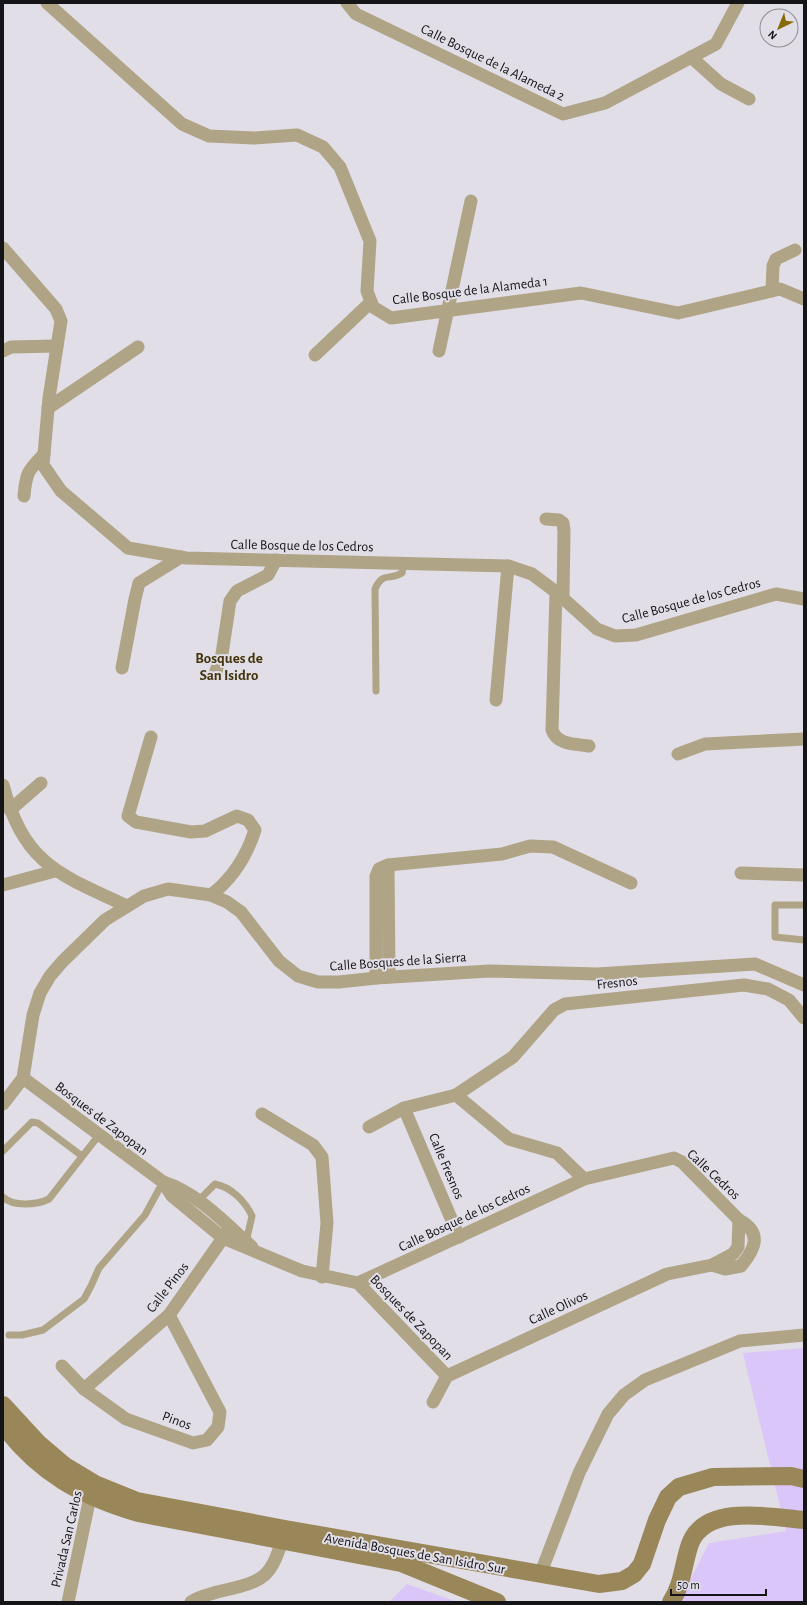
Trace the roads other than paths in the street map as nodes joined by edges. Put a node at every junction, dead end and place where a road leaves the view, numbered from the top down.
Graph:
1 (47, 3) edge
2 (347, 3) edge
3 (738, 3) edge
4 (691, 57) junction
5 (749, 100) dead end
6 (471, 201) dead end
7 (3, 248) edge
8 (795, 250) dead end
9 (772, 291) junction
10 (804, 299) edge
11 (371, 302) junction
12 (448, 311) junction
13 (57, 346) junction
14 (138, 347) dead end
15 (3, 351) edge
16 (439, 351) dead end
17 (315, 355) dead end
18 (48, 408) junction
19 (44, 454) junction
20 (24, 496) dead end
21 (546, 518) dead end
22 (181, 557) junction
23 (276, 560) junction
24 (404, 563) junction
25 (508, 566) junction
26 (560, 595) junction
27 (804, 599) edge
28 (122, 668) dead end
29 (215, 674) dead end
30 (376, 691) dead end
31 (496, 700) dead end
32 (151, 737) dead end
33 (804, 740) edge
34 (589, 746) dead end
35 (678, 754) dead end
36 (42, 783) dead end
37 (3, 785) edge
38 (10, 810) junction
39 (388, 865) junction
40 (56, 871) junction
41 (741, 873) dead end
42 (804, 874) edge
43 (632, 883) dead end
44 (3, 885) edge
45 (211, 895) junction
46 (804, 905) edge
47 (127, 906) junction
48 (804, 940) edge
49 (390, 977) junction
50 (376, 978) junction
51 (804, 985) edge
52 (804, 1018) edge
53 (23, 1078) junction
54 (456, 1095) junction
55 (3, 1104) edge
56 (404, 1108) junction
57 (262, 1114) dead end
58 (369, 1127) dead end
59 (99, 1135) junction
60 (3, 1150) edge
61 (82, 1156) junction
62 (584, 1179) junction
63 (163, 1182) junction
64 (3, 1197) edge
65 (198, 1201) junction
66 (227, 1233) junction
67 (460, 1237) junction
68 (244, 1244) junction
69 (712, 1265) joint
70 (322, 1277) junction
71 (358, 1283) junction
72 (169, 1315) junction
73 (9, 1335) dead end
74 (804, 1336) edge
75 (62, 1366) dead end
76 (447, 1376) junction
77 (84, 1389) junction
78 (433, 1402) dead end
79 (3, 1405) edge
80 (3, 1425) edge
81 (804, 1479) edge
82 (93, 1491) junction
83 (804, 1520) edge
84 (283, 1536) junction
85 (540, 1575) junction
86 (68, 1602) edge
87 (191, 1602) edge
88 (497, 1602) edge
89 (671, 1602) edge

1 - 11 street
2 - 4 street, Calle Bosque de la Alameda 2
3 - 4 street, Calle Bosque de la Alameda 2
4 - 5 street
6 - 12 street
7 - 13 street, Calle Bosque de los Cedros
8 - 9 street
9 - 10 street, Calle Bosque de la Alameda 1
9 - 12 street, Calle Bosque de la Alameda 1
11 - 12 street, Calle Bosque de la Alameda 1
11 - 17 street
12 - 16 street
13 - 15 street
13 - 18 street, Calle Bosque de los Cedros
14 - 18 street
18 - 19 street, Calle Bosque de los Cedros
19 - 20 street
19 - 22 street, Calle Bosque de los Cedros
21 - 26 street
22 - 23 street, Calle Bosque de los Cedros
22 - 28 street
23 - 24 street, Calle Bosque de los Cedros
23 - 29 street
24 - 25 street, Calle Bosque de los Cedros
24 - 30 lane
25 - 26 street, Calle Bosque de los Cedros
25 - 31 street
26 - 27 street, Calle Bosque de los Cedros
26 - 34 street
32 - 45 street
33 - 35 street
36 - 38 street
37 - 38 street
38 - 40 street
39 - 43 street
39 - 49 street
39 - 50 street
40 - 44 street
40 - 47 street
41 - 42 street
45 - 47 street, Calle Bosques de la Sierra
45 - 50 street, Calle Bosques de la Sierra
46 - 48 lane
47 - 53 street, Calle Bosques de la Sierra
49 - 50 street, Calle Bosques de la Sierra
49 - 51 street, Calle Bosques de la Sierra
52 - 54 street, Fresnos
53 - 55 street, Calle Bosques de la Sierra
53 - 59 street, Bosques de Zapopan
54 - 56 street, Fresnos
54 - 62 street
56 - 58 street, Fresnos
56 - 67 street, Calle Fresnos
57 - 70 street
59 - 61 lane
59 - 63 street, Bosques de Zapopan
60 - 61 lane
61 - 64 lane
62 - 67 street, Calle Bosque de los Cedros
62 - 69 street, Calle Cedros
63 - 65 street, Bosques de Zapopan
63 - 66 street, Bosques de Zapopan
63 - 73 lane
65 - 66 street, Bosques de Zapopan
65 - 68 lane
66 - 68 street, Bosques de Zapopan
66 - 72 street, Calle Pinos
67 - 71 street, Calle Bosque de los Cedros
68 - 70 street, Bosques de Zapopan
69 - 76 street, Calle Olivos
70 - 71 street, Bosques de Zapopan
71 - 76 street, Bosques de Zapopan
72 - 77 street, Calle Pinos
72 - 77 street, Pinos
74 - 85 street
75 - 77 street, Pinos
76 - 78 street
79 - 82 main road, Avenida Bosques de San Isidro Sur
80 - 82 main road, Avenida Bosques de San Isidro Sur
81 - 85 main road, Avenida Bosques de San Isidro Sur
82 - 84 main road, Avenida Bosques de San Isidro Sur
82 - 86 street, Privada San Carlos
83 - 89 main road
84 - 85 main road, Avenida Bosques de San Isidro Sur
84 - 87 street
84 - 88 main road, Avenida Bosques de San Isidro Sur

